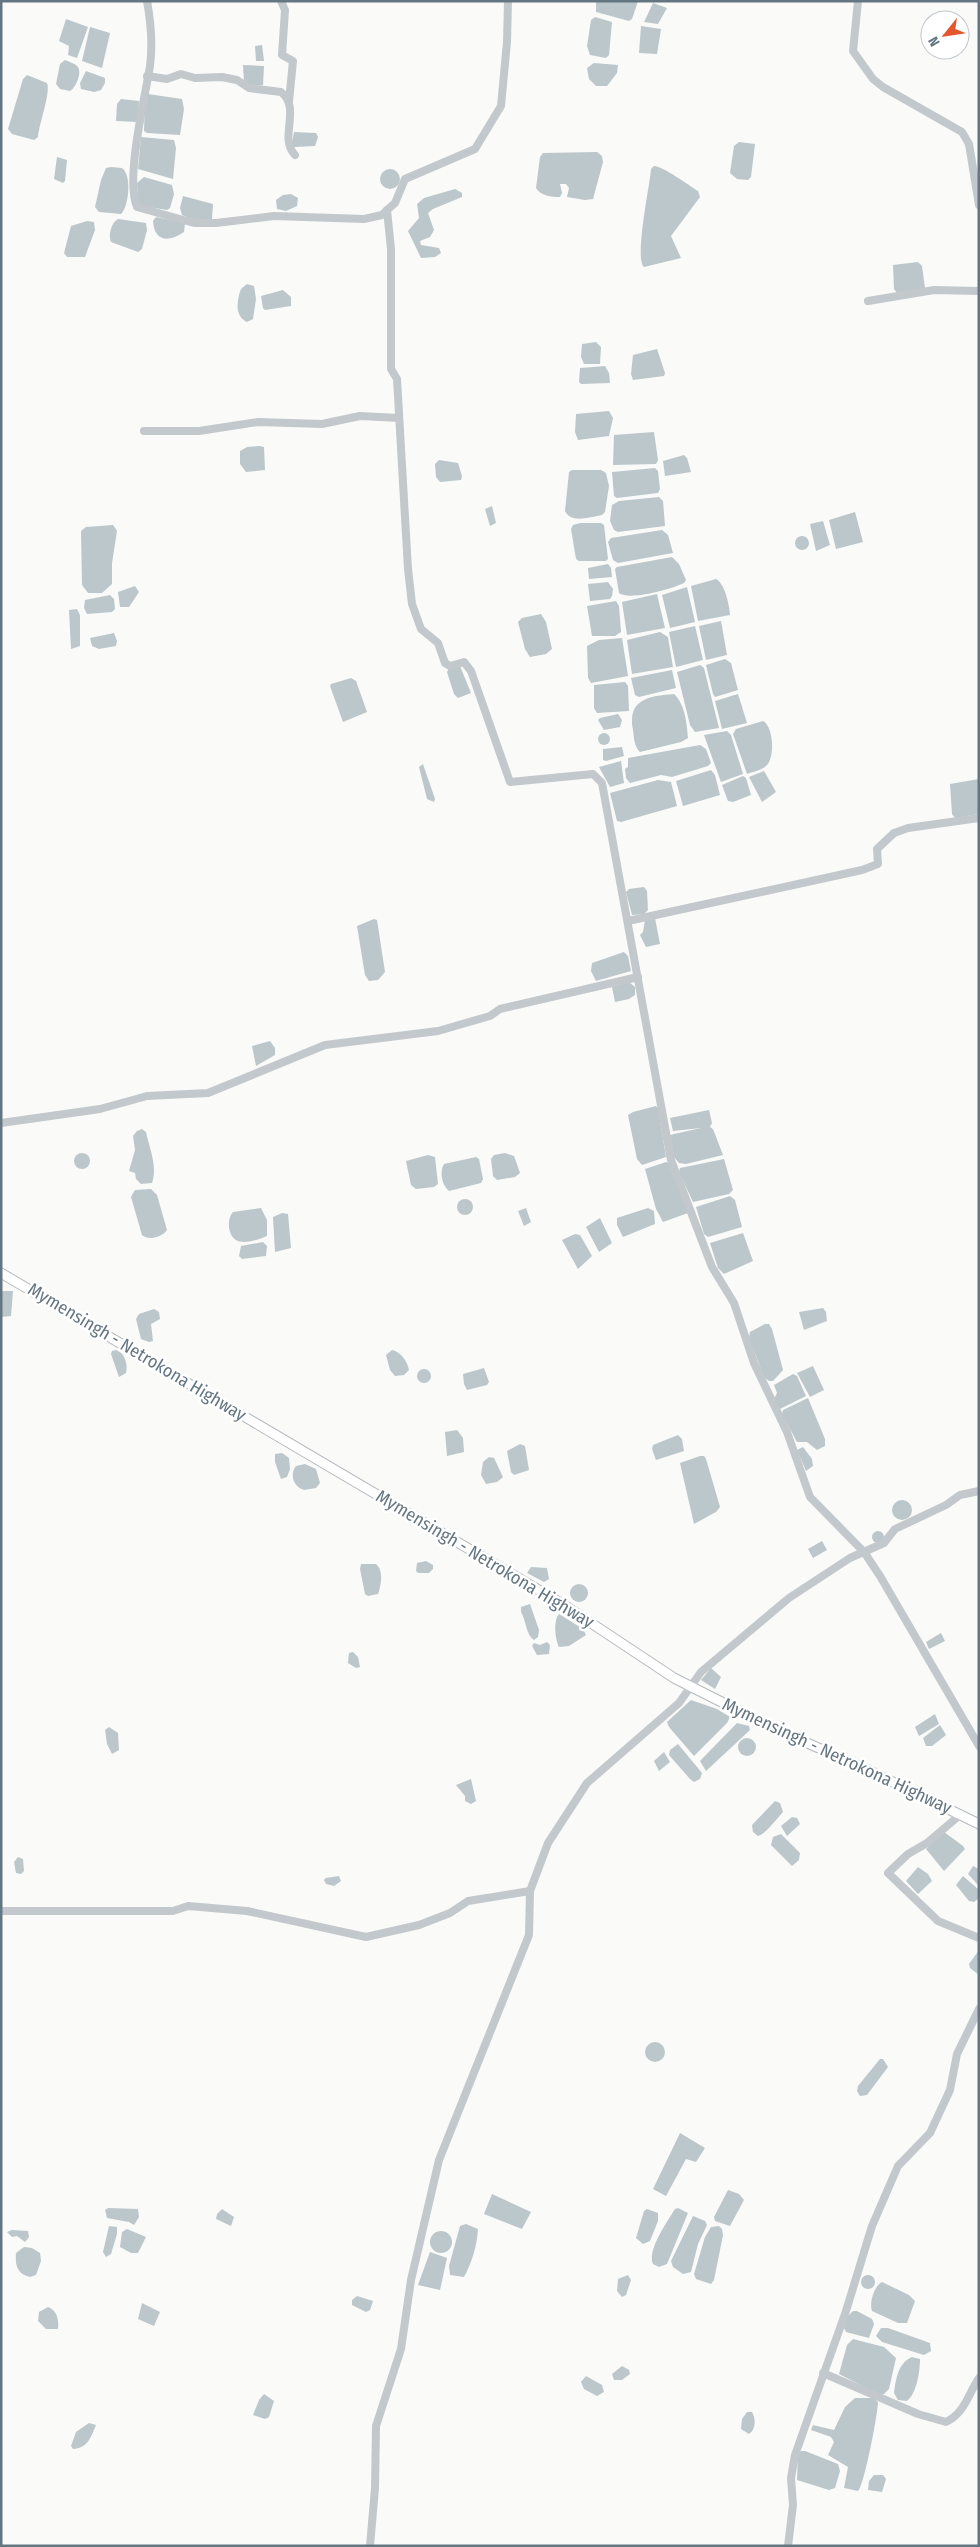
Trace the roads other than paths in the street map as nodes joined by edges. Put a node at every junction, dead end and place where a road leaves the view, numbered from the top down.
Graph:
1 (147, 1) edge
2 (281, 1) edge
3 (508, 1) edge
4 (858, 1) edge
5 (148, 76) junction
6 (289, 101) junction
7 (295, 155) dead end
8 (979, 205) edge
9 (387, 210) junction
10 (979, 291) edge
11 (868, 301) dead end
12 (399, 418) junction
13 (144, 431) dead end
14 (979, 818) edge
15 (628, 921) junction
16 (638, 976) junction
17 (1, 1123) edge
18 (1, 1273) edge
19 (979, 1491) edge
20 (864, 1552) junction
21 (690, 1687) junction
22 (979, 1746) edge
23 (961, 1814) junction
24 (979, 1824) edge
25 (530, 1891) junction
26 (1, 1911) edge
27 (979, 1938) edge
28 (979, 2010) edge
29 (823, 2373) junction
30 (979, 2378) edge
31 (370, 2546) edge
32 (788, 2546) edge

1 - 5 street
2 - 6 street
3 - 9 street
4 - 8 street
5 - 6 street
5 - 9 street
6 - 7 street
9 - 12 street
10 - 11 street
12 - 13 street
12 - 15 street
14 - 15 street
15 - 16 street
16 - 17 street
16 - 20 street
18 - 21 main road, Mymensingh - Netrokona Highway
19 - 20 street
20 - 21 street
20 - 22 street
21 - 23 main road, Mymensingh - Netrokona Highway
21 - 25 street
23 - 24 main road, Mymensingh - Netrokona Highway
23 - 27 street
25 - 26 street
25 - 31 street
28 - 29 street
29 - 30 street
29 - 32 street

